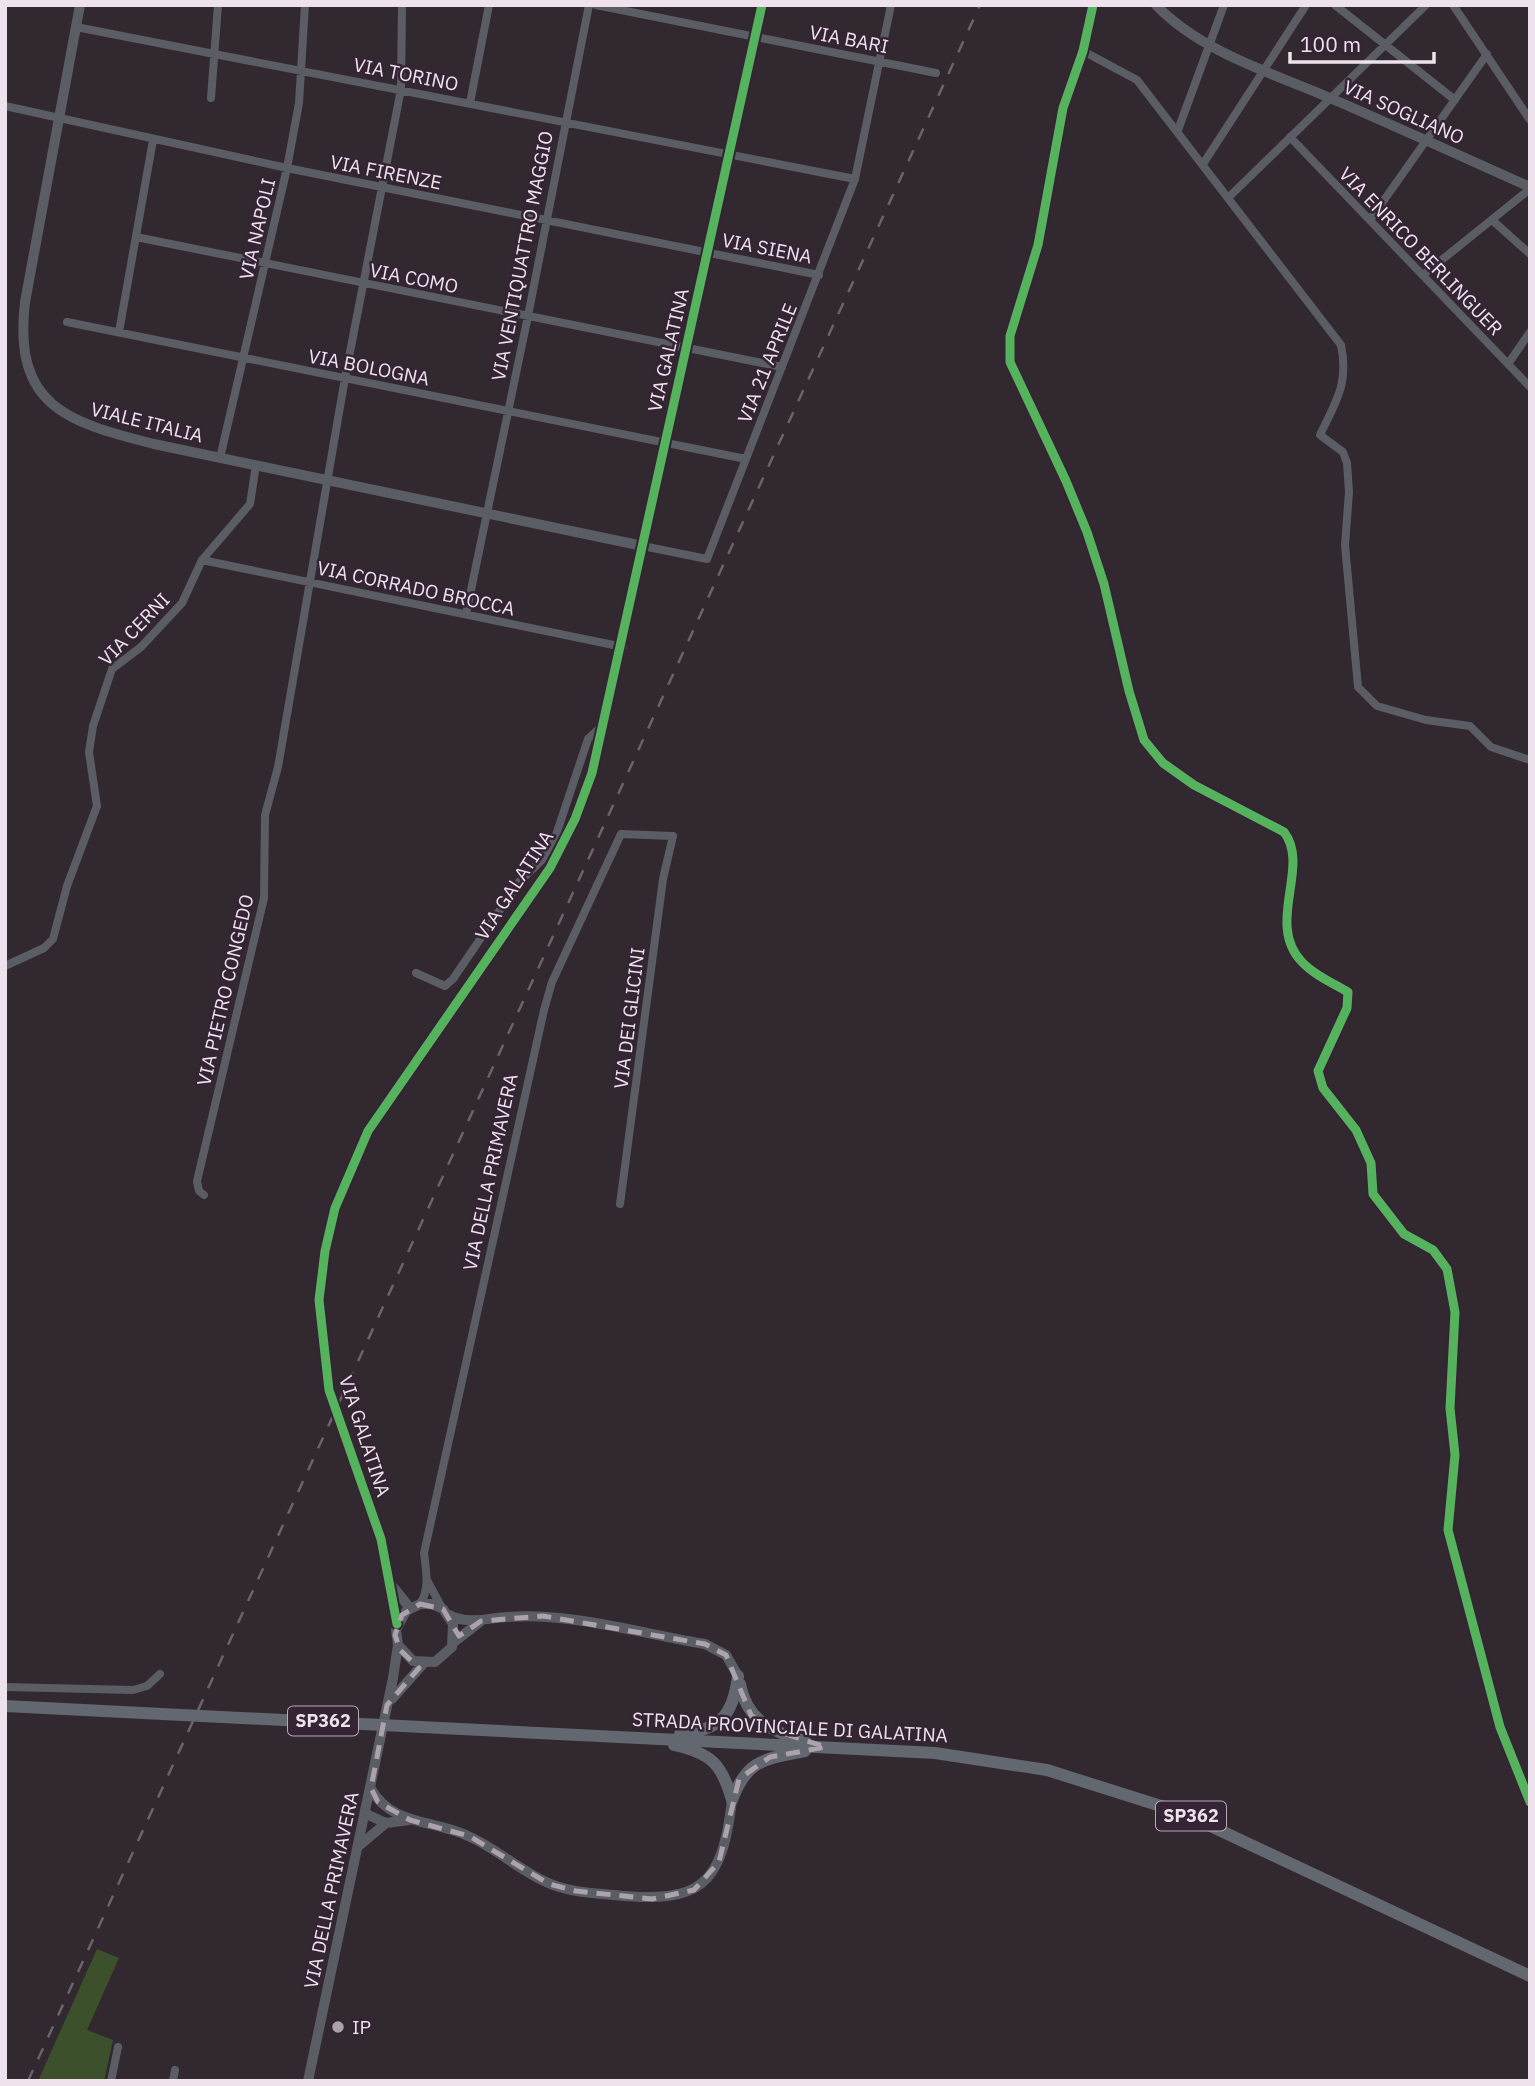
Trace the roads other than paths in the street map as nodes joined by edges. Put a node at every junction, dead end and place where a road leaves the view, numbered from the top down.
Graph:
1 (80, 5) edge
2 (218, 5) edge
3 (305, 5) edge
4 (402, 5) edge
5 (489, 5) edge
6 (589, 5) edge
7 (596, 5) edge
8 (762, 5) edge
9 (891, 5) edge
10 (1093, 5) edge
11 (1156, 5) edge
12 (1224, 5) edge
13 (1307, 5) edge
14 (1335, 5) edge
15 (1426, 5) edge
16 (1453, 5) edge
17 (76, 27) junction
18 (755, 37) junction
19 (1211, 44) junction
20 (1385, 45) junction
21 (1083, 51) junction
22 (215, 54) junction
23 (1487, 54) junction
24 (880, 61) junction
25 (301, 70) junction
26 (1263, 71) junction
27 (936, 72) dead end
28 (401, 89) junction
29 (211, 98) dead end
30 (1330, 98) junction
31 (1455, 100) junction
32 (470, 103) junction
33 (5, 106) edge
34 (58, 120) junction
35 (1530, 120) edge
36 (565, 121) junction
37 (1178, 130) junction
38 (1290, 137) junction
39 (153, 140) junction
40 (1426, 141) junction
41 (730, 155) junction
42 (1203, 164) junction
43 (287, 168) junction
44 (855, 178) junction
45 (382, 187) junction
46 (1530, 188) edge
47 (1229, 197) junction
48 (547, 220) junction
49 (1370, 220) junction
50 (1492, 220) junction
51 (136, 237) junction
52 (708, 253) junction
53 (1530, 254) edge
54 (264, 264) junction
55 (819, 275) junction
56 (1423, 275) junction
57 (364, 284) junction
58 (528, 316) junction
59 (67, 322) dead end
60 (119, 332) junction
61 (1530, 332) edge
62 (687, 347) junction
63 (243, 357) junction
64 (1508, 364) junction
65 (782, 367) junction
66 (345, 378) junction
67 (1530, 387) edge
68 (508, 411) junction
69 (665, 443) junction
70 (220, 457) junction
71 (747, 459) junction
72 (256, 465) junction
73 (327, 480) junction
74 (488, 514) junction
75 (643, 546) junction
76 (202, 560) junction
77 (310, 582) junction
78 (466, 614) junction
79 (622, 647) junction
80 (604, 724) junction
81 (1530, 760) edge
82 (673, 836) joint
83 (5, 966) edge
84 (416, 973) dead end
85 (204, 1195) dead end
86 (620, 1204) dead end
87 (426, 1580) junction
88 (391, 1582) junction
89 (415, 1606) junction
90 (445, 1611) junction
91 (481, 1621) junction
92 (397, 1624) junction
93 (454, 1643) junction
94 (398, 1645) junction
95 (424, 1663) junction
96 (160, 1674) dead end
97 (738, 1676) junction
98 (5, 1687) edge
99 (387, 1705) junction
100 (5, 1706) edge
101 (642, 1738) junction
102 (826, 1748) junction
103 (371, 1788) junction
104 (732, 1800) junction
105 (1530, 1802) edge
106 (388, 1810) junction
107 (366, 1814) junction
108 (410, 1820) junction
109 (386, 1823) junction
110 (359, 1845) junction
111 (1530, 1976) edge
112 (118, 2047) dead end
113 (175, 2070) dead end
114 (111, 2081) edge
115 (173, 2081) edge
116 (308, 2081) edge

1 - 17 street, VIALE ITALIA
2 - 22 street
3 - 25 street, VIA NAPOLI
4 - 28 street, VIA PIETRO CONGEDO
5 - 32 street
6 - 36 street, VIA VENTIQUATTRO MAGGIO
7 - 18 street, VIA BARI
8 - 18 street, VIA GALATINA
9 - 24 street, VIA 21 APRILE
10 - 21 street
11 - 19 street, VIA SOGLIANO
12 - 19 street
13 - 26 street
14 - 20 street
15 - 20 street
16 - 23 street
17 - 22 street, VIA TORINO
17 - 34 street, VIALE ITALIA
18 - 24 street, VIA BARI
18 - 41 street, VIA GALATINA
19 - 26 street, VIA SOGLIANO
19 - 37 street
20 - 30 street
20 - 31 street
21 - 37 street
21 - 105 street
22 - 25 street, VIA TORINO
22 - 29 street
23 - 31 street
23 - 35 street
24 - 27 street, VIA BARI
24 - 44 street, VIA 21 APRILE
25 - 28 street, VIA TORINO
25 - 43 street, VIA NAPOLI
26 - 30 street, VIA SOGLIANO
26 - 42 street
28 - 32 street, VIA TORINO
28 - 45 street, VIA PIETRO CONGEDO
30 - 38 street
30 - 40 street, VIA SOGLIANO
31 - 40 street
32 - 36 street, VIA TORINO
33 - 34 street, VIA FIRENZE
34 - 39 street, VIA FIRENZE
34 - 70 street, VIALE ITALIA
36 - 41 street, VIA TORINO
36 - 48 street, VIA VENTIQUATTRO MAGGIO
37 - 42 street
38 - 47 street
38 - 49 street, VIA ENRICO BERLINGUER
39 - 43 street, VIA FIRENZE
39 - 51 street
40 - 46 street, VIA SOGLIANO
40 - 49 street
41 - 44 street, VIA TORINO
41 - 52 street, VIA GALATINA
42 - 47 street
43 - 45 street, VIA FIRENZE
43 - 54 street, VIA NAPOLI
44 - 55 street, VIA 21 APRILE
45 - 48 street, VIA FIRENZE
45 - 57 street, VIA PIETRO CONGEDO
46 - 50 street
47 - 81 street
48 - 52 street, VIA FIRENZE
48 - 58 street, VIA VENTIQUATTRO MAGGIO
49 - 56 street, VIA ENRICO BERLINGUER
50 - 53 street
50 - 56 street
51 - 54 street, VIA COMO
51 - 60 street
52 - 55 street, VIA SIENA
52 - 62 street, VIA GALATINA
54 - 57 street, VIA COMO
54 - 63 street, VIA NAPOLI
55 - 65 street, VIA 21 APRILE
56 - 64 street, VIA ENRICO BERLINGUER
57 - 58 street, VIA COMO
57 - 66 street, VIA PIETRO CONGEDO
58 - 62 street, VIA COMO
58 - 68 street, VIA VENTIQUATTRO MAGGIO
59 - 60 street, VIA BOLOGNA
60 - 63 street, VIA BOLOGNA
61 - 64 street
62 - 65 street, VIA COMO
62 - 69 street, VIA GALATINA
63 - 66 street, VIA BOLOGNA
63 - 70 street, VIA NAPOLI
64 - 67 street, VIA ENRICO BERLINGUER
65 - 71 street, VIA 21 APRILE
66 - 68 street, VIA BOLOGNA
66 - 73 street, VIA PIETRO CONGEDO
68 - 69 street, VIA BOLOGNA
68 - 74 street, VIA VENTIQUATTRO MAGGIO
69 - 71 street, VIA BOLOGNA
69 - 75 street, VIA GALATINA
70 - 72 street, VIALE ITALIA
71 - 75 street, VIA 21 APRILE
72 - 73 street, VIALE ITALIA
72 - 76 street, VIA CERNI
73 - 74 street, VIALE ITALIA
73 - 77 street, VIA PIETRO CONGEDO
74 - 75 street, VIALE ITALIA
74 - 78 street, VIA VENTIQUATTRO MAGGIO
75 - 79 street, VIA GALATINA
76 - 77 street, VIA CORRADO BROCCA
76 - 83 street, VIA CERNI
77 - 78 street, VIA CORRADO BROCCA
77 - 85 street, VIA PIETRO CONGEDO
78 - 79 street, VIA CORRADO BROCCA
79 - 80 street, VIA GALATINA
80 - 84 street
80 - 88 street, VIA GALATINA
82 - 86 street, VIA DEI GLICINI
82 - 87 street, VIA DELLA PRIMAVERA
87 - 89 street, VIA DELLA PRIMAVERA
87 - 90 street, VIA DELLA PRIMAVERA
88 - 89 street, VIA GALATINA
88 - 92 street, VIA GALATINA
89 - 90 street
89 - 92 street, VIA DELLA PRIMAVERA
90 - 91 street
90 - 93 street, VIA DELLA PRIMAVERA
91 - 93 street
91 - 97 street
92 - 94 street, VIA DELLA PRIMAVERA
93 - 95 street, VIA DELLA PRIMAVERA
94 - 95 street
94 - 99 street, VIA DELLA PRIMAVERA
95 - 99 street, VIA DELLA PRIMAVERA
96 - 98 street
97 - 101 main road
97 - 102 main road
99 - 103 street, VIA DELLA PRIMAVERA
100 - 101 main road, STRADA PROVINCIALE DI GALATINA / SP362
101 - 102 main road, STRADA PROVINCIALE DI GALATINA / SP362
101 - 104 main road
102 - 104 main road
102 - 111 main road, STRADA PROVINCIALE DI GALATINA / SP362
103 - 106 street
103 - 107 street, VIA DELLA PRIMAVERA
104 - 108 street
106 - 107 street
106 - 108 street
107 - 109 street
107 - 110 street, VIA DELLA PRIMAVERA
108 - 109 street
109 - 110 street
110 - 116 street, VIA DELLA PRIMAVERA
112 - 114 street
113 - 115 street

